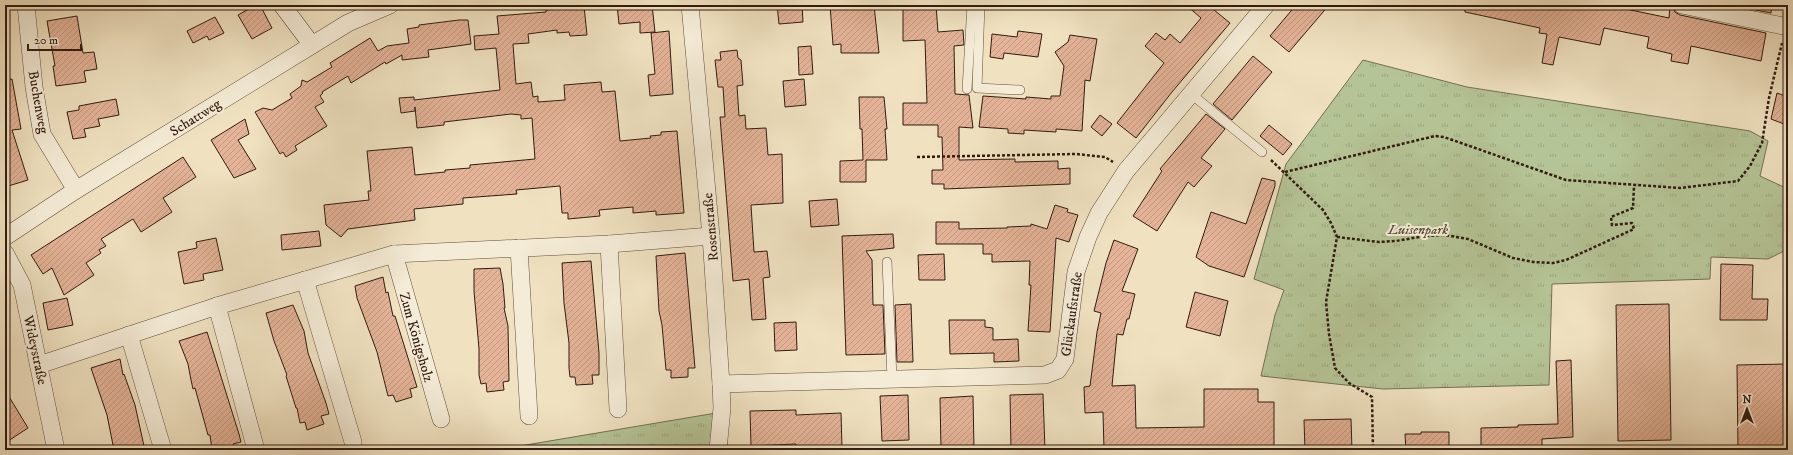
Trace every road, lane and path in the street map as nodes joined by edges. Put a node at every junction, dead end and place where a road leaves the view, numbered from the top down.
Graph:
1 (26, 5) edge
2 (282, 5) edge
3 (390, 5) edge
4 (690, 5) edge
5 (972, 5) edge
6 (980, 5) edge
7 (1266, 5) edge
8 (1682, 5) edge
9 (1787, 22) edge
10 (312, 46) junction
11 (967, 89) dead end
12 (1020, 90) dead end
13 (1190, 94) junction
14 (1262, 152) joint
15 (917, 157) dead end
16 (1126, 171) junction
17 (1285, 172) junction
18 (1634, 186) junction
19 (76, 190) junction
20 (711, 236) junction
21 (5, 237) edge
22 (1337, 237) junction
23 (609, 244) junction
24 (518, 248) junction
25 (5, 253) edge
26 (394, 254) junction
27 (887, 262) dead end
28 (305, 280) junction
29 (217, 306) junction
30 (128, 335) junction
31 (39, 365) junction
32 (892, 379) junction
33 (721, 384) junction
34 (618, 409) dead end
35 (529, 416) dead end
36 (440, 419) dead end
37 (353, 442) dead end
38 (56, 450) edge
39 (163, 450) edge
40 (256, 450) edge
41 (718, 450) edge
42 (1373, 450) edge

1 - 19 street, Buchenweg
2 - 10 street
3 - 10 street, Schattweg
4 - 20 street, Rosenstraße
5 - 11 lane
6 - 12 lane
7 - 13 street, Glückaufstraße
8 - 9 street
9 - 18 path
10 - 19 street, Schattweg
13 - 14 lane
13 - 16 street, Glückaufstraße
14 - 17 path
15 - 16 path
16 - 32 street, Glückaufstraße
17 - 18 path
17 - 22 path
18 - 22 path
19 - 21 street, Schattweg
20 - 23 street
20 - 33 street, Rosenstraße
22 - 42 path
23 - 24 street
23 - 34 street
24 - 26 street
24 - 35 street
25 - 31 street, Wideystraße
26 - 28 street
26 - 36 street, Zum Königsholz
27 - 32 lane
28 - 29 street
28 - 37 street
29 - 30 street
29 - 40 street
30 - 31 street
30 - 39 street
31 - 38 street, Wideystraße
32 - 33 street, Glückaufstraße
33 - 41 street, Rosenstraße

